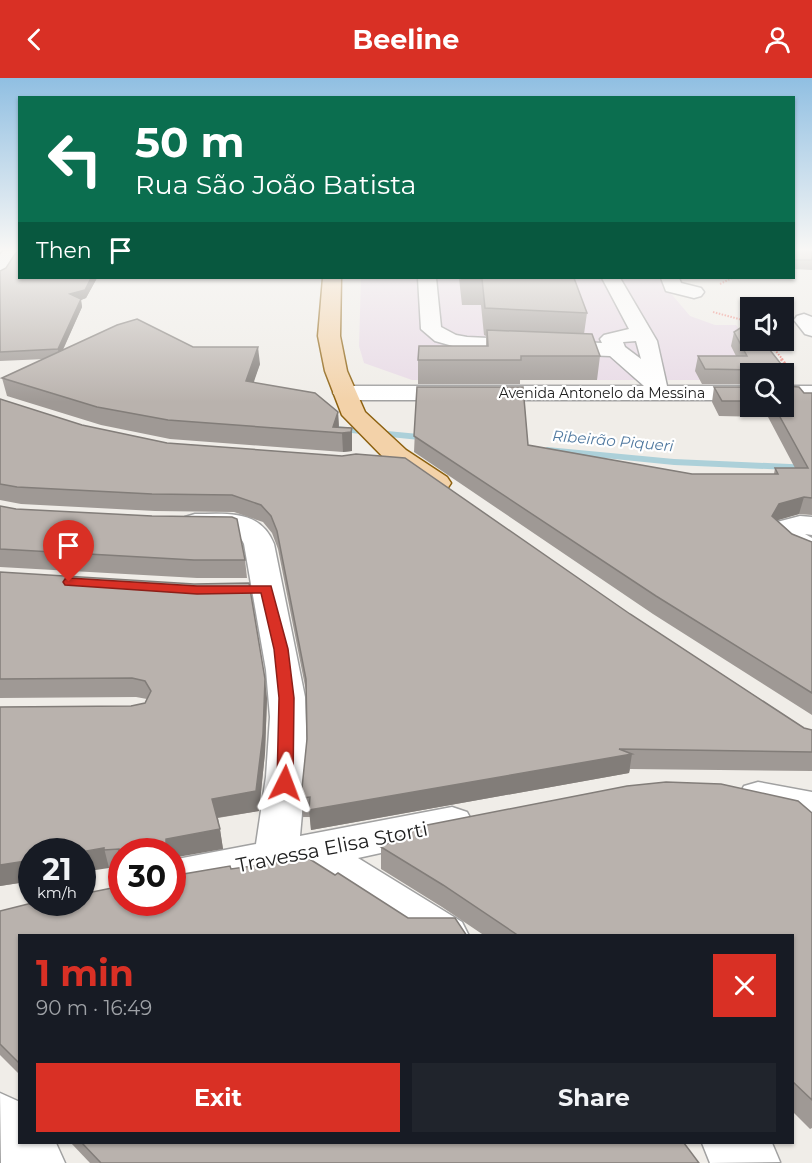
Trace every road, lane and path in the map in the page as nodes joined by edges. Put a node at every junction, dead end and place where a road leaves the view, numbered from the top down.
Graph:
1 (331, 302) edge
2 (429, 302) edge
3 (624, 302) edge
4 (642, 334) junction
5 (616, 350) junction
6 (656, 386) junction
7 (740, 392) edge
8 (794, 393) edge
9 (812, 393) edge
10 (350, 404) junction
11 (456, 496) edge
12 (166, 522) edge
13 (799, 527) edge
14 (812, 551) edge
15 (726, 791) edge
16 (812, 807) edge
17 (491, 816) edge
18 (294, 854) junction
19 (186, 875) edge
20 (442, 934) edge
21 (0, 1120) edge
22 (18, 1141) edge
23 (21, 1144) edge
24 (37, 1163) edge

1 - 10 main road
2 - 5 street
3 - 4 street
4 - 5 street
4 - 6 street
5 - 6 street
6 - 7 street, Avenida Antonelo da Messina
6 - 10 street, Avenida Antonelo da Messina
8 - 9 street
10 - 11 main road
12 - 18 street
13 - 14 street
15 - 16 street
17 - 18 street, Travessa Elisa Storti
18 - 19 street, Travessa Elisa Storti
18 - 20 street
21 - 22 street
23 - 24 street

